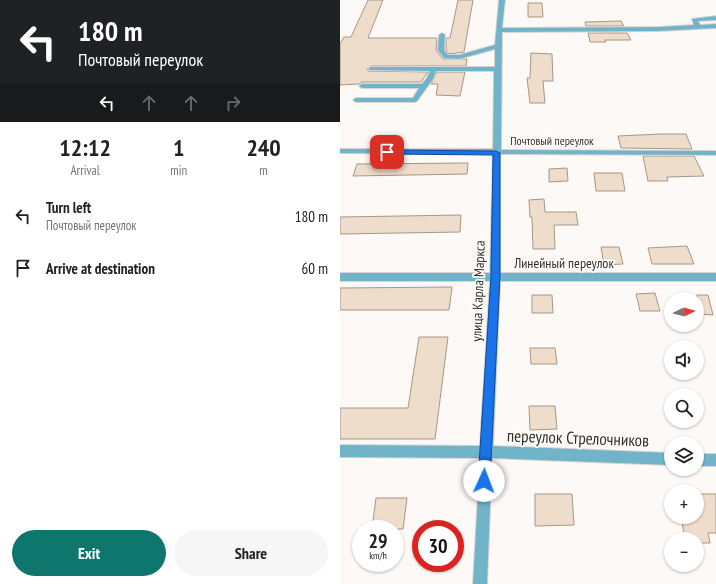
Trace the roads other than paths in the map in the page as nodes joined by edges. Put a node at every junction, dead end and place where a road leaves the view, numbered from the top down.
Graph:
1 (502, 0) edge
2 (716, 18) edge
3 (716, 26) edge
4 (698, 27) junction
5 (500, 30) junction
6 (442, 35) dead end
7 (498, 46) junction
8 (371, 69) dead end
9 (434, 69) junction
10 (498, 69) junction
11 (362, 86) dead end
12 (424, 86) junction
13 (356, 100) dead end
14 (340, 151) edge
15 (496, 153) junction
16 (716, 153) edge
17 (495, 276) junction
18 (340, 277) edge
19 (716, 277) edge
20 (340, 451) edge
21 (485, 452) junction
22 (664, 459) edge
23 (704, 460) edge
24 (716, 460) edge
25 (480, 584) edge

1 - 5 street, улица Карла Маркса
2 - 4 street
3 - 4 street
4 - 5 street
5 - 7 street, улица Карла Маркса
6 - 7 street
7 - 10 street, улица Карла Маркса
8 - 9 street
9 - 10 street
9 - 12 street
10 - 15 street, улица Карла Маркса
11 - 12 street
12 - 13 street
14 - 15 street, Почтовый переулок
15 - 16 street, Почтовый переулок
15 - 17 street, улица Карла Маркса
17 - 18 street, Линейный переулок
17 - 19 street, Линейный переулок
17 - 21 street, улица Карла Маркса
20 - 21 street, переулок Стрелочников
21 - 22 street, переулок Стрелочников
21 - 25 street, улица Карла Маркса
23 - 24 street

